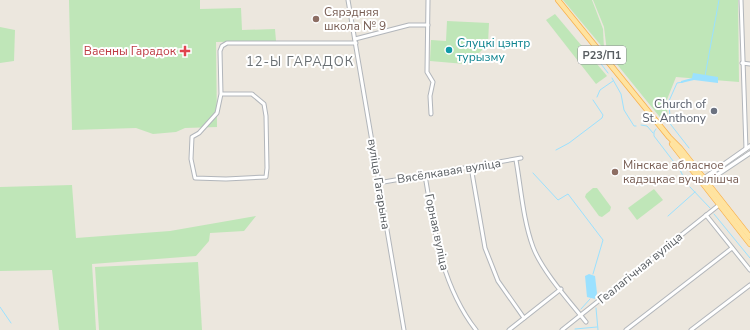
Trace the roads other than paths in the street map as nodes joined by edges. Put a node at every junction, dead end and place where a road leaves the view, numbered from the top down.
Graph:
1 (348, 0) edge
2 (428, 0) edge
3 (558, 0) edge
4 (740, 0) edge
5 (428, 25) junction
6 (355, 41) junction
7 (742, 63) junction
8 (750, 64) edge
9 (221, 94) junction
10 (431, 114) dead end
11 (750, 119) edge
12 (746, 120) junction
13 (750, 146) edge
14 (746, 149) junction
15 (750, 153) edge
16 (521, 158) dead end
17 (516, 160) junction
18 (471, 167) junction
19 (425, 175) junction
20 (704, 182) junction
21 (378, 183) junction
22 (719, 204) junction
23 (706, 215) junction
24 (750, 237) edge
25 (750, 244) edge
26 (732, 248) junction
27 (750, 270) edge
28 (750, 285) edge
29 (561, 289) junction
30 (580, 316) junction
31 (524, 318) junction
32 (586, 322) dead end
33 (404, 330) edge
34 (476, 330) edge
35 (509, 330) edge
36 (562, 330) edge
37 (626, 330) edge
38 (692, 330) edge

1 - 6 street, вуліца Гагарына
2 - 5 street
3 - 20 main road, Р23/П1
4 - 7 street
5 - 6 street
5 - 10 street
6 - 9 street
6 - 21 street, вуліца Гагарына
7 - 8 street
7 - 12 street
9 - 9 street
11 - 12 street
12 - 14 street
13 - 14 street
14 - 20 street
15 - 20 street
16 - 17 street, Вясёлкавая вуліца
17 - 18 street, Вясёлкавая вуліца
17 - 29 street
18 - 19 street, Вясёлкавая вуліца
18 - 31 street
19 - 21 street, Вясёлкавая вуліца
19 - 34 street, Горная вуліца
20 - 22 main road, Р23/П1
20 - 24 main road, Р23/П1
21 - 33 street, вуліца Гагарына
22 - 23 street, Геалагічная вуліца
22 - 25 main road, Р23/П1
23 - 26 street
23 - 30 street, Геалагічная вуліца
26 - 27 street
26 - 37 street
28 - 38 street
29 - 30 street
29 - 31 street
30 - 32 street
30 - 36 street, Геалагічная вуліца
31 - 35 street

